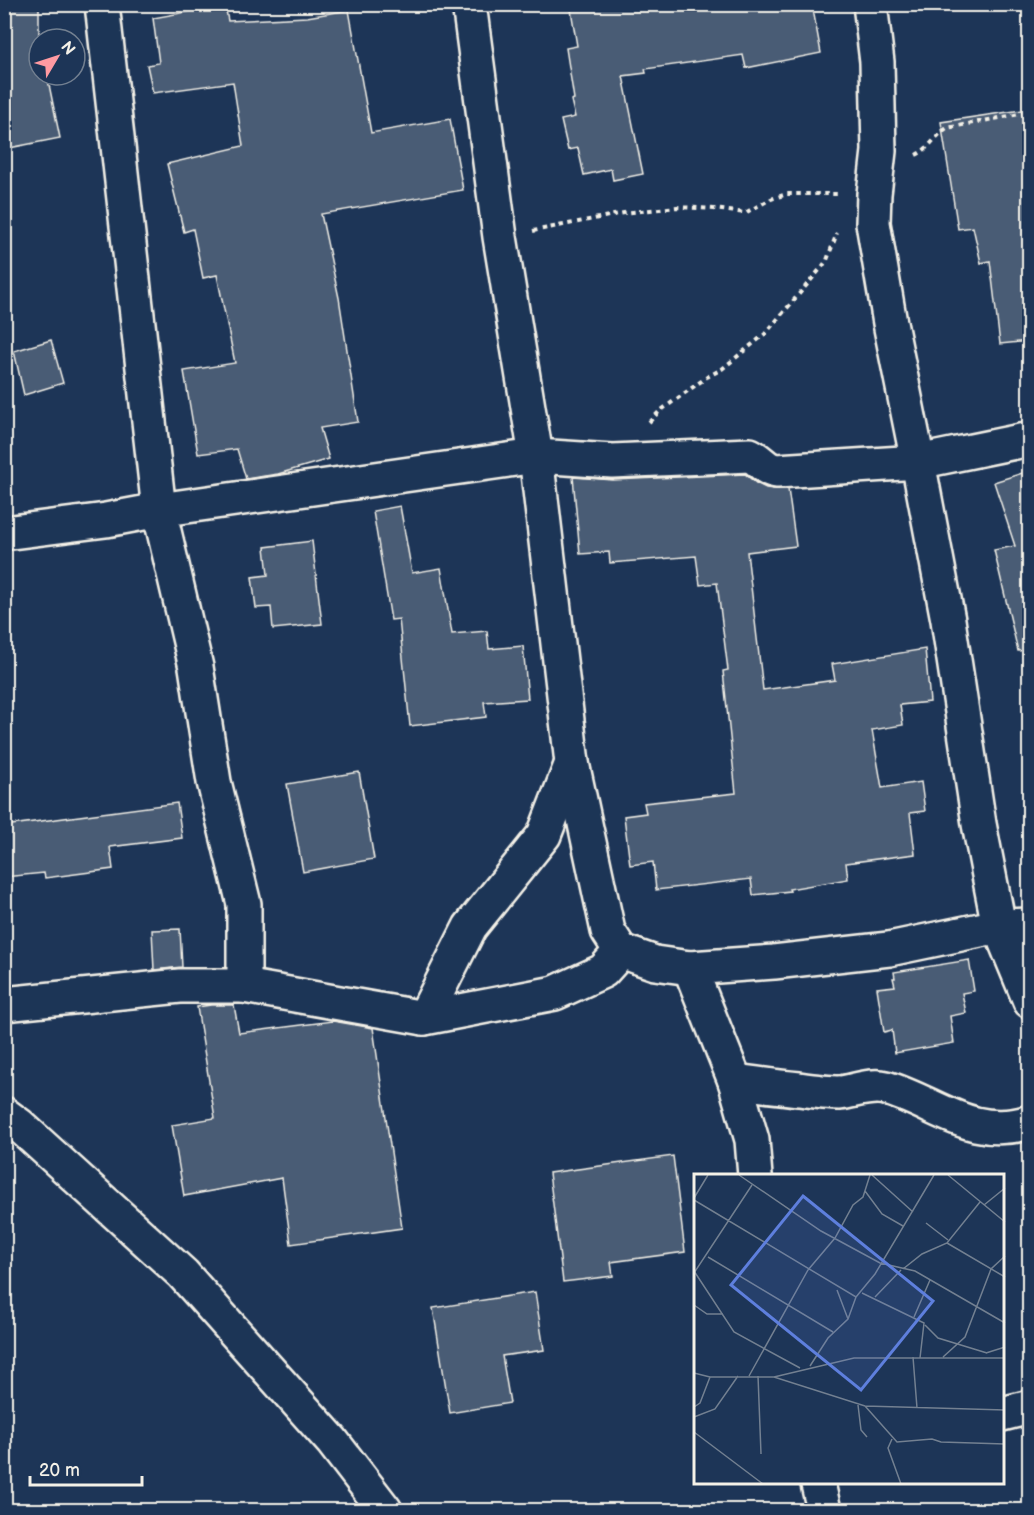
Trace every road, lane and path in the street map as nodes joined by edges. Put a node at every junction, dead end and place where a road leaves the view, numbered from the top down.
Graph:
1 (102, 4) edge
2 (469, 4) edge
3 (870, 4) edge
4 (1029, 112) edge
5 (879, 151) junction
6 (874, 196) junction
7 (500, 237) junction
8 (1029, 439) edge
9 (536, 456) junction
10 (612, 460) junction
11 (918, 462) junction
12 (159, 510) junction
13 (4, 533) edge
14 (572, 763) junction
15 (1014, 926) edge
16 (621, 951) junction
17 (690, 968) junction
18 (244, 986) junction
19 (1029, 1001) edge
20 (4, 1004) edge
21 (424, 1018) junction
22 (735, 1082) junction
23 (4, 1114) edge
24 (1029, 1122) edge
25 (755, 1174) edge
26 (1029, 1407) edge
27 (1004, 1413) edge
28 (818, 1485) edge
29 (385, 1510) edge
30 (824, 1510) edge

1 - 12 street
2 - 7 street
3 - 5 street
4 - 5 path
5 - 6 street
6 - 7 path
6 - 10 path
6 - 11 street
7 - 9 street
8 - 11 street
9 - 10 street
9 - 12 street
9 - 14 street
10 - 11 street
11 - 15 street
12 - 13 street
12 - 18 street
14 - 16 street
14 - 21 street
15 - 17 street
15 - 19 street
16 - 17 street
16 - 21 street
17 - 22 street
18 - 20 street
18 - 21 street
22 - 24 street
22 - 25 street
23 - 29 street
26 - 27 street
28 - 30 street

